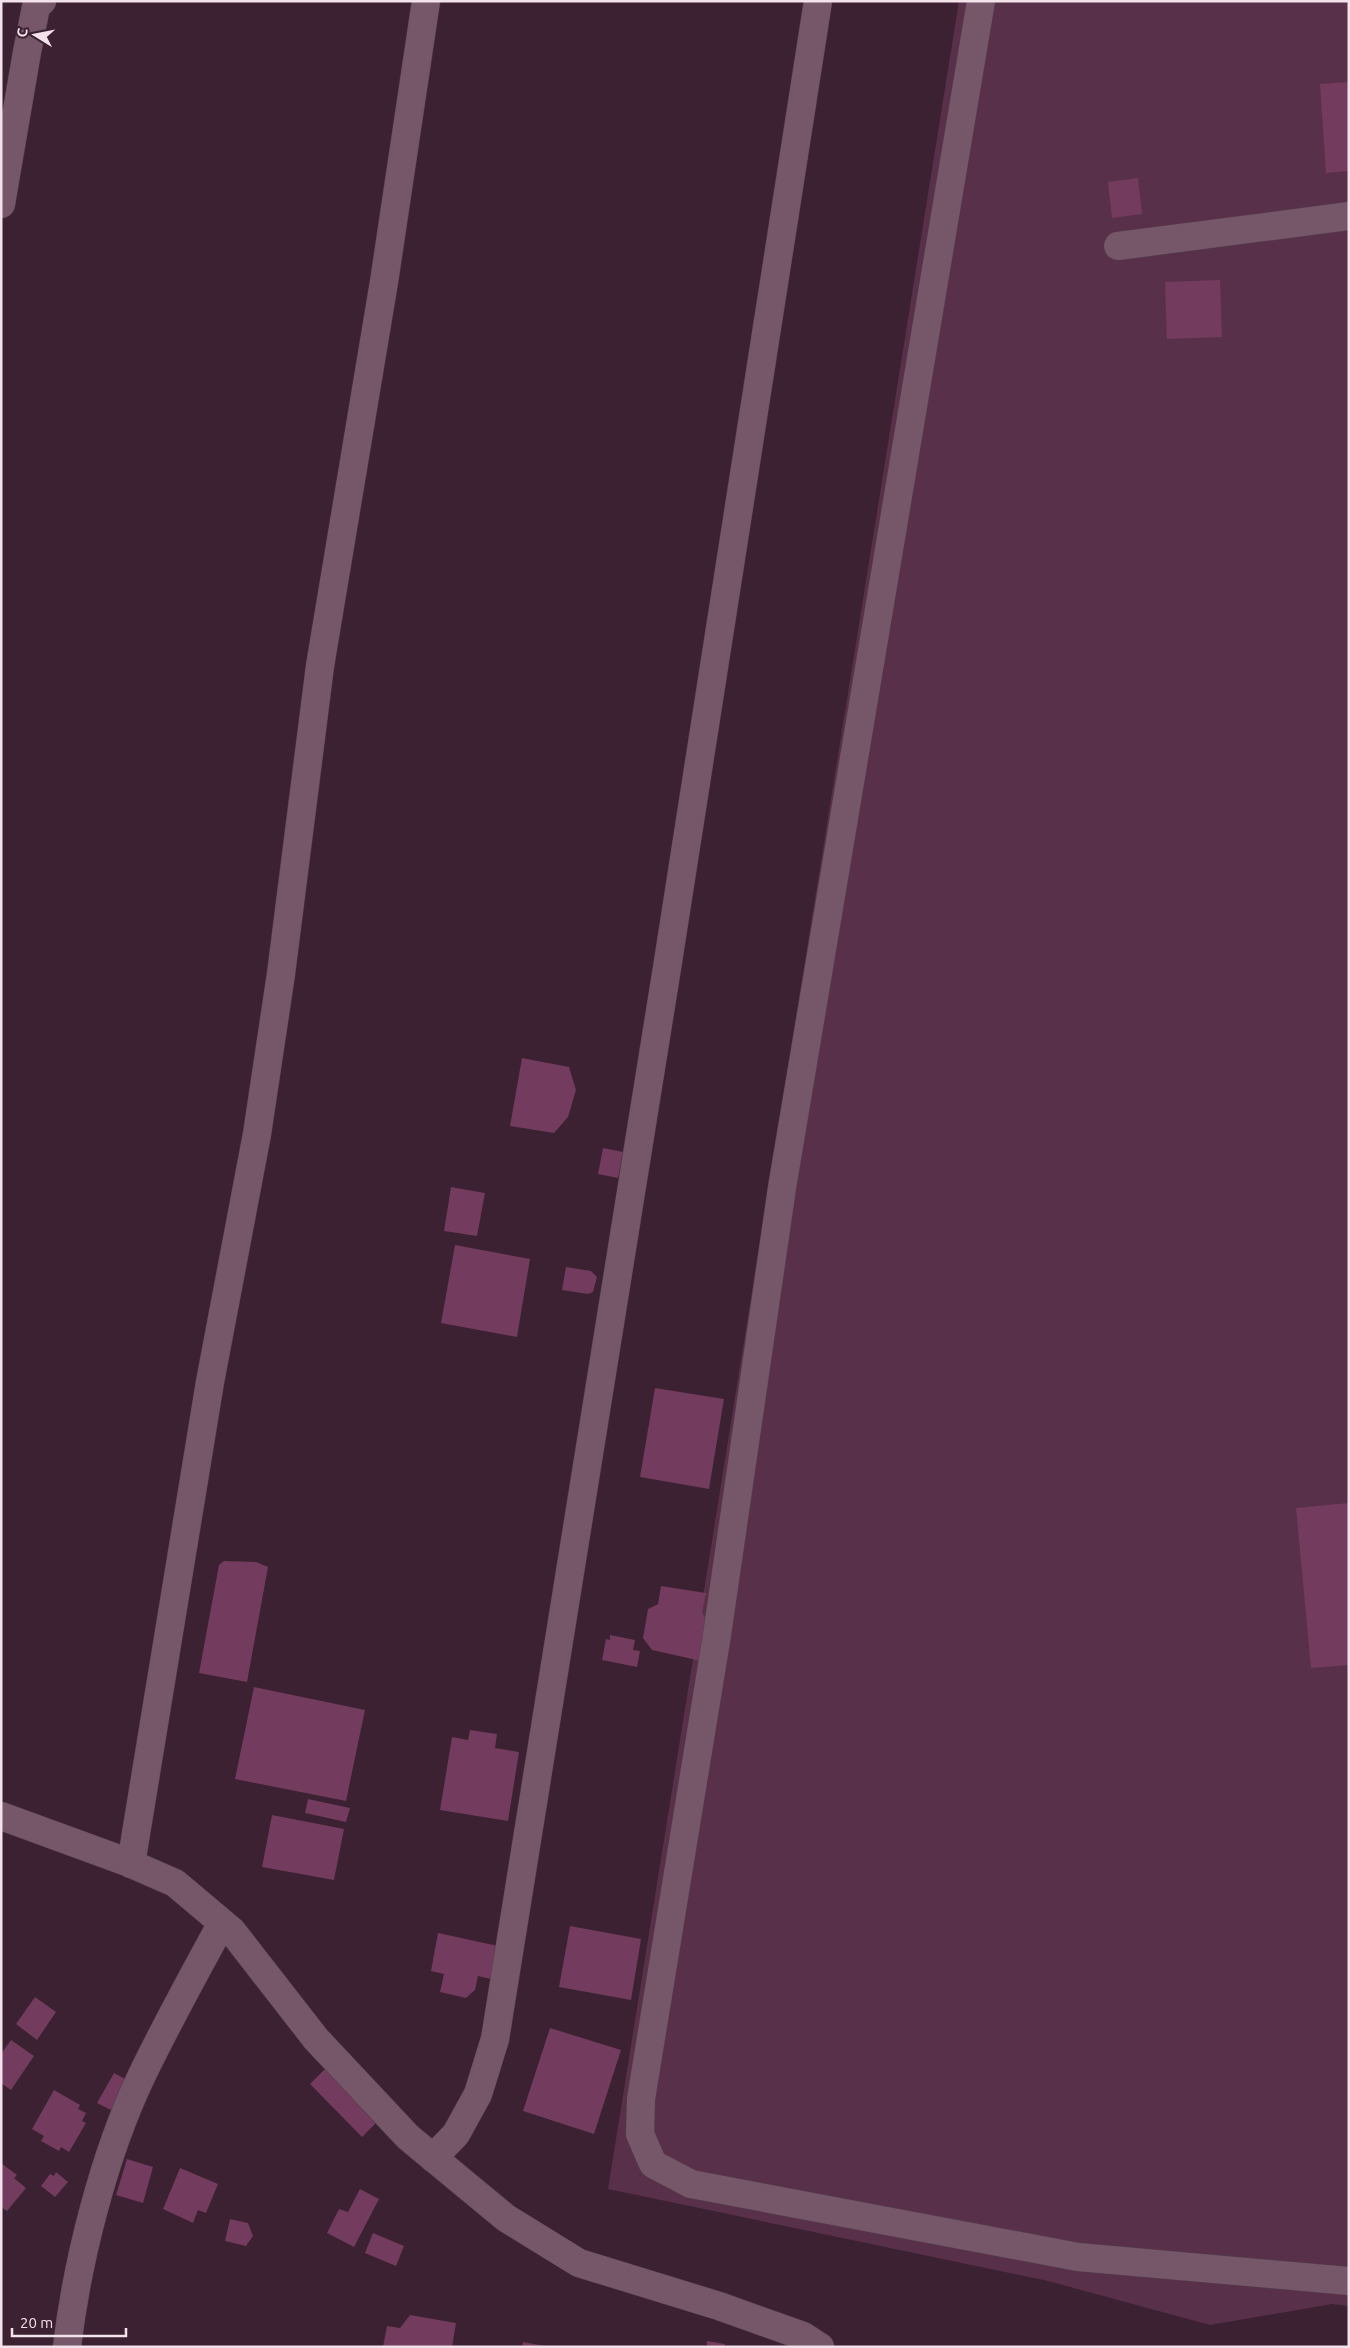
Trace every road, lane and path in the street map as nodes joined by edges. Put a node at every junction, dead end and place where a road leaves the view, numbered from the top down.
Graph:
1 (42, 1) edge
2 (426, 1) edge
3 (818, 1) edge
4 (981, 1) edge
5 (1, 204) edge
6 (1349, 216) edge
7 (1118, 246) dead end
8 (1, 1816) edge
9 (131, 1864) junction
10 (222, 1923) junction
11 (434, 2158) junction
12 (1349, 2281) edge
13 (67, 2347) edge
14 (820, 2347) edge

1 - 5 street
2 - 9 street
3 - 11 street
4 - 12 street
6 - 7 street
8 - 9 street
9 - 10 street
10 - 11 street
10 - 13 street
11 - 14 street

